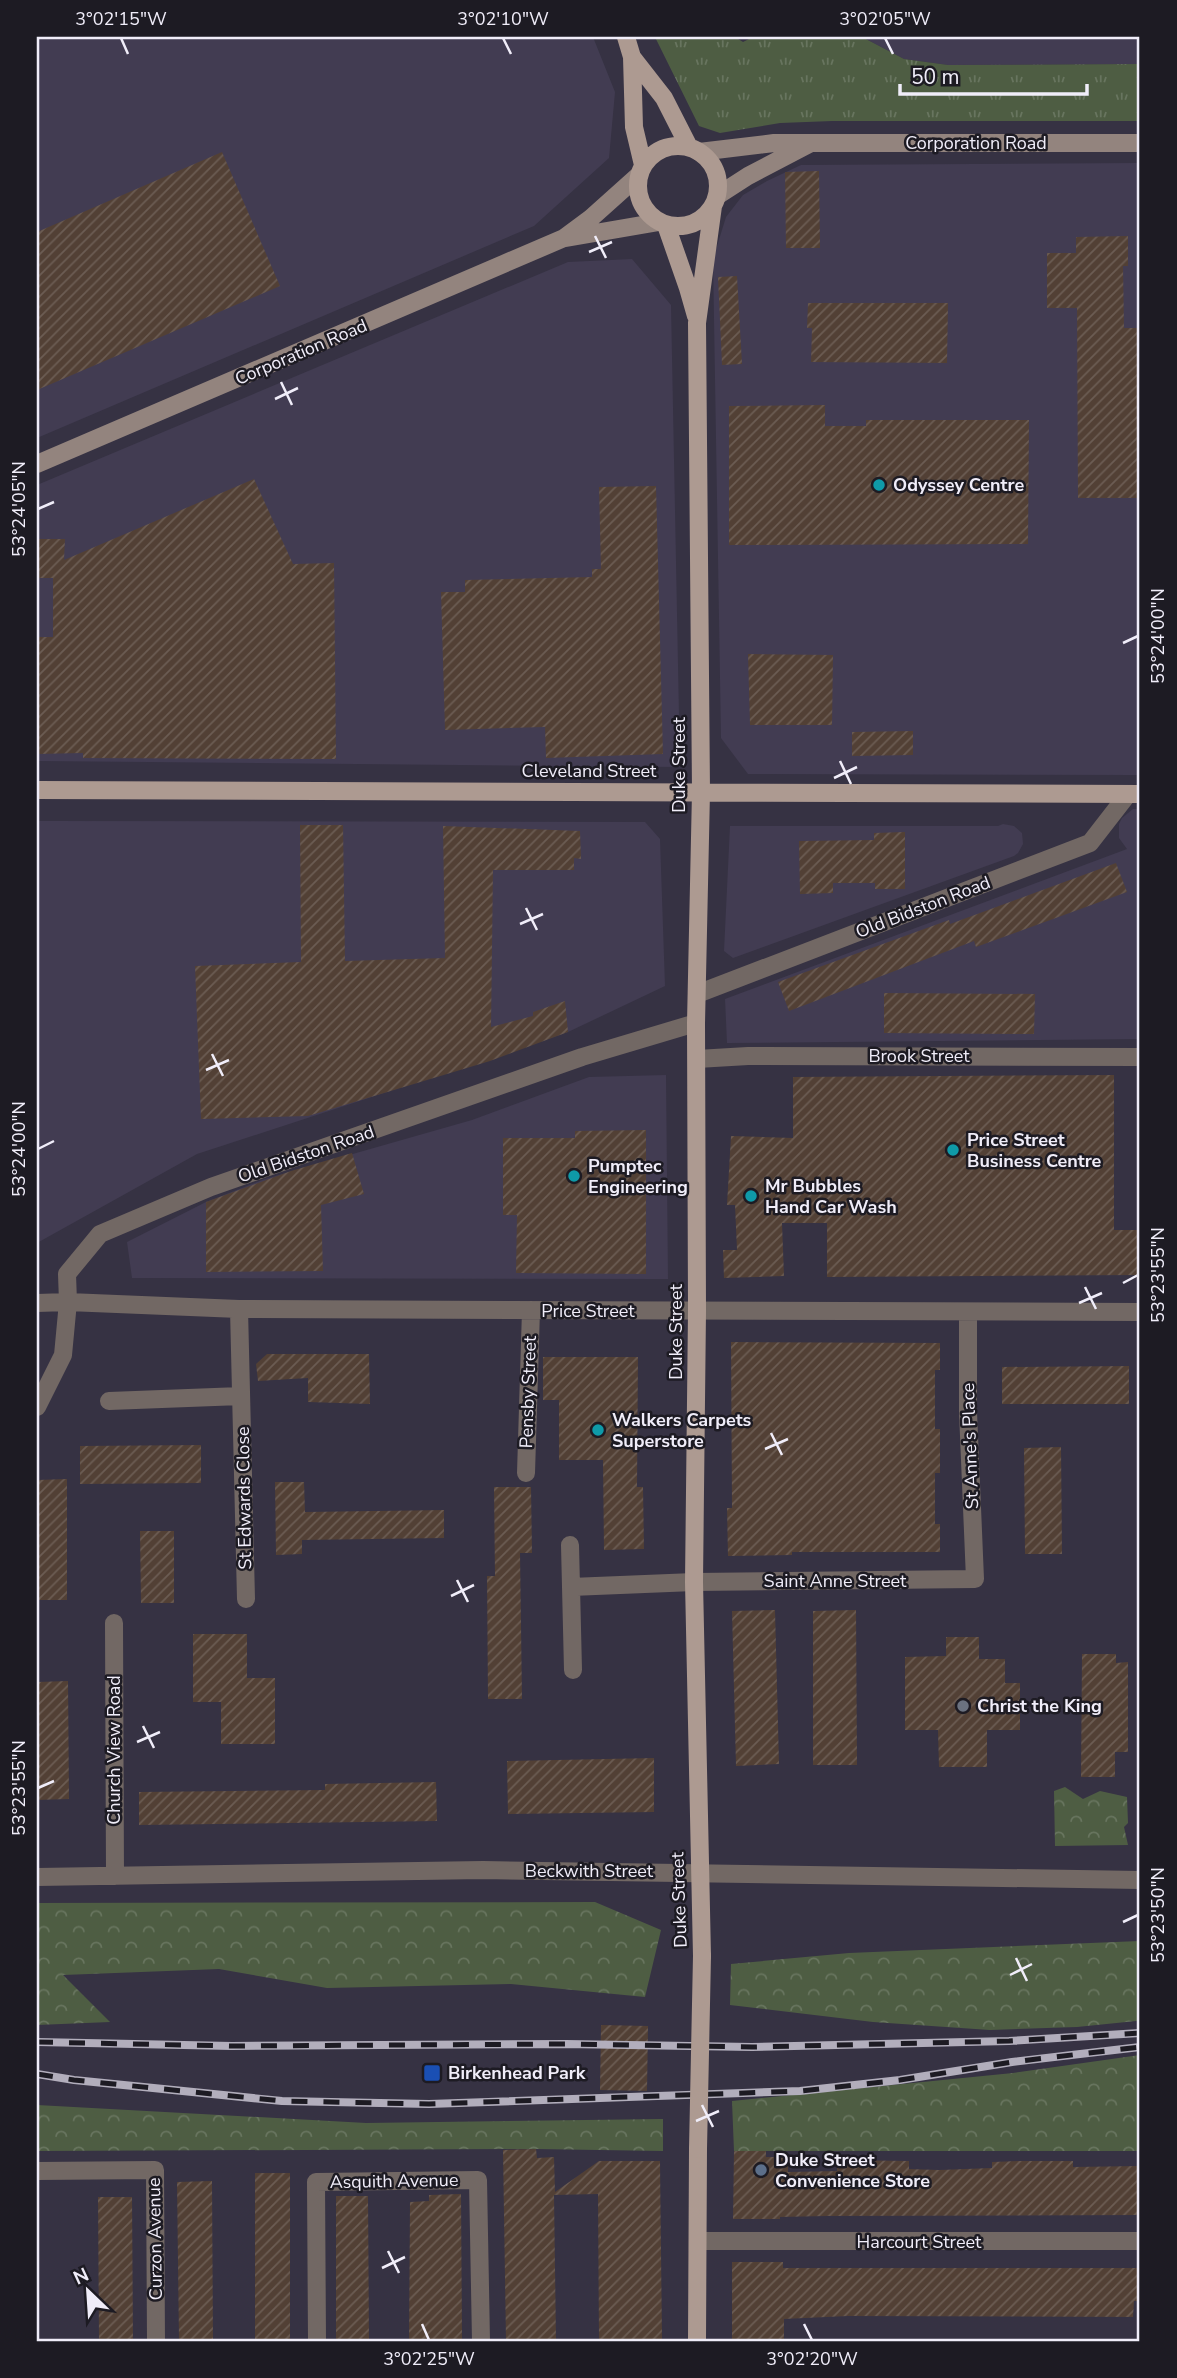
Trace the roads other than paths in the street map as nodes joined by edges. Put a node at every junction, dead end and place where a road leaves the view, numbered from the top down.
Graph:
1 (626, 37) edge
2 (632, 57) junction
3 (813, 142) junction
4 (1140, 143) edge
5 (694, 149) junction
6 (641, 170) junction
7 (715, 201) junction
8 (662, 223) junction
9 (564, 238) junction
10 (697, 323) junction
11 (37, 464) edge
12 (37, 790) edge
13 (701, 792) junction
14 (1134, 794) edge
15 (697, 994) junction
16 (696, 1023) junction
17 (1140, 1056) edge
18 (698, 1059) junction
19 (68, 1302) junction
20 (37, 1303) edge
21 (239, 1309) junction
22 (531, 1310) junction
23 (697, 1311) junction
24 (968, 1312) junction
25 (1140, 1312) edge
26 (241, 1396) junction
27 (109, 1401) dead end
28 (37, 1407) edge
29 (526, 1473) dead end
30 (570, 1545) dead end
31 (975, 1579) joint
32 (694, 1582) junction
33 (571, 1587) junction
34 (246, 1599) dead end
35 (114, 1623) dead end
36 (573, 1670) dead end
37 (699, 1872) junction
38 (115, 1876) junction
39 (37, 1877) edge
40 (1140, 1880) edge
41 (37, 2171) edge
42 (698, 2241) junction
43 (1140, 2241) edge
44 (156, 2341) edge
45 (317, 2341) edge
46 (481, 2341) edge
47 (697, 2341) edge

1 - 2 main road
2 - 5 main road
2 - 6 main road
3 - 4 main road, Corporation Road
3 - 5 main road, Corporation Road
3 - 7 main road, Corporation Road
5 - 6 main road
5 - 7 main road
6 - 8 main road
6 - 9 main road, Corporation Road
7 - 8 main road
7 - 10 main road, Duke Street
8 - 9 main road, Corporation Road
8 - 10 main road, Duke Street
9 - 11 main road, Corporation Road
10 - 13 main road, Duke Street
12 - 13 main road, Cleveland Street
13 - 14 main road, Cleveland Street
13 - 15 main road, Duke Street
14 - 15 street, Old Bidston Road
15 - 16 main road, Duke Street
16 - 18 main road, Duke Street
16 - 19 street, Old Bidston Road
17 - 18 street, Brook Street
18 - 23 main road, Duke Street
19 - 20 street, Price Street
19 - 21 street, Price Street
19 - 28 street, Old Bidston Road
21 - 22 street, Price Street
21 - 26 street, St Edwards Close
22 - 23 street, Price Street
22 - 29 street, Pensby Street
23 - 24 street, Price Street
23 - 32 main road, Duke Street
24 - 25 street, Price Street
24 - 31 street, St Anne's Place
26 - 27 street
26 - 34 street, St Edwards Close
30 - 33 street
31 - 32 street, Saint Anne Street
32 - 33 street, Saint Anne Street
32 - 37 main road, Duke Street
33 - 36 street
35 - 38 street, Church View Road
37 - 38 street, Beckwith Street
37 - 40 street, Beckwith Street
37 - 42 main road, Duke Street, bridge
38 - 39 street, Beckwith Street
41 - 44 street, Curzon Avenue
42 - 43 street, Harcourt Street
42 - 47 main road, Duke Street
45 - 46 street, Asquith Avenue

